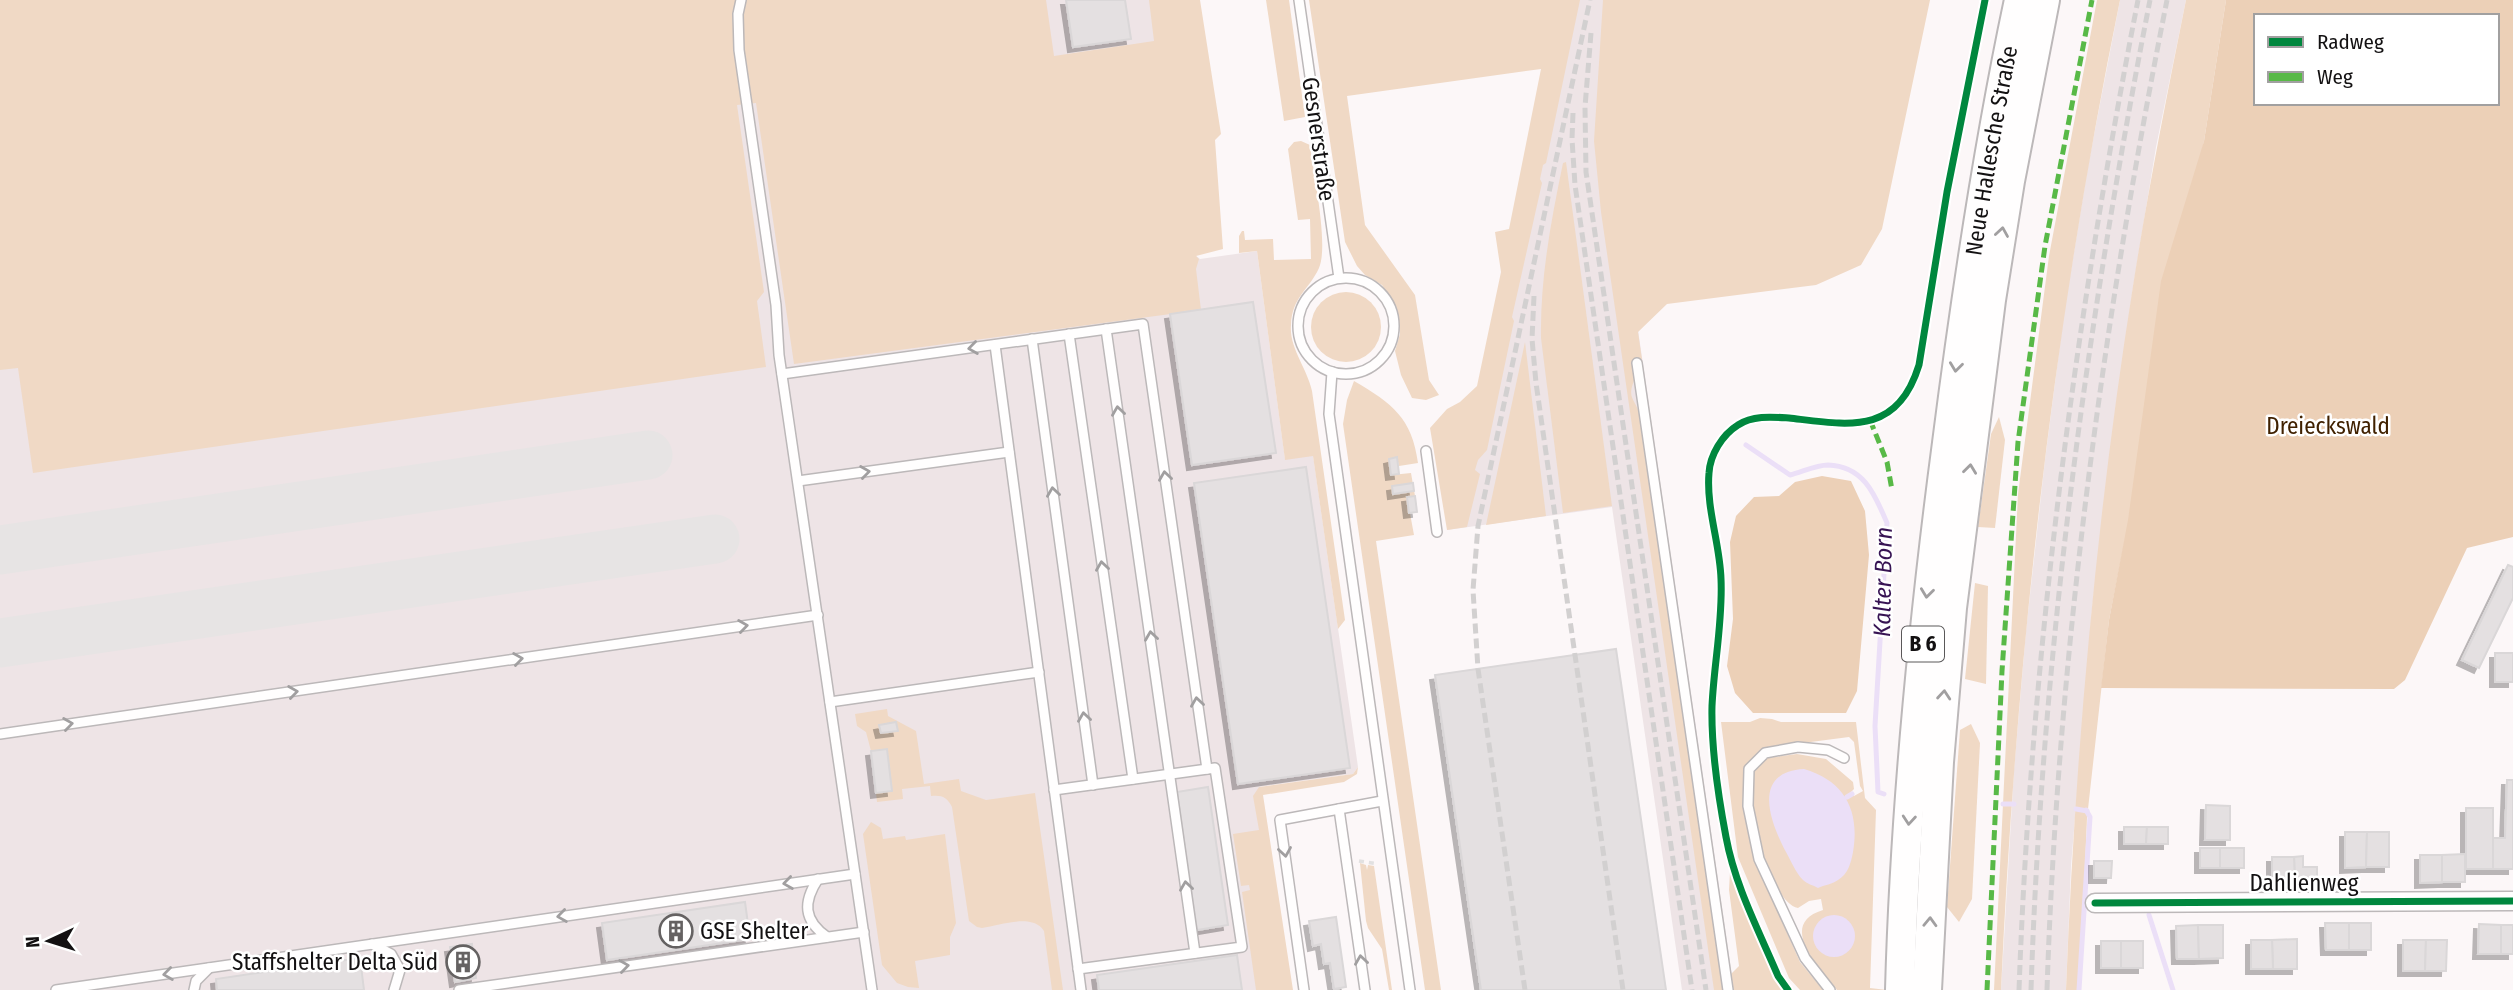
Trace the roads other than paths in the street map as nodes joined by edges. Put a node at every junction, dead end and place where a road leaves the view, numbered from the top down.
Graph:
1 (741, 0) edge
2 (1299, 0) edge
3 (2020, 0) edge
4 (2045, 0) edge
5 (1339, 278) junction
6 (1978, 300) junction
7 (1106, 329) junction
8 (1069, 334) junction
9 (1032, 340) junction
10 (995, 345) junction
11 (1637, 363) dead end
12 (1332, 372) junction
13 (782, 374) junction
14 (1426, 451) dead end
15 (1009, 452) junction
16 (798, 481) junction
17 (1437, 532) dead end
18 (818, 615) junction
19 (1039, 672) junction
20 (830, 702) junction
21 (0, 734) edge
22 (1844, 758) dead end
23 (1211, 769) junction
24 (1171, 774) junction
25 (1133, 779) junction
26 (1093, 785) junction
27 (1054, 790) junction
28 (1382, 801) junction
29 (1339, 809) junction
30 (855, 874) junction
31 (818, 879) junction
32 (2513, 901) edge
33 (2095, 903) dead end
34 (864, 932) junction
35 (827, 937) junction
36 (371, 944) junction
37 (1195, 953) junction
38 (209, 968) junction
39 (1078, 969) junction
40 (56, 990) edge
41 (194, 990) edge
42 (394, 990) edge
43 (459, 990) edge
44 (872, 990) edge
45 (1081, 990) edge
46 (1304, 990) edge
47 (1365, 990) edge
48 (1409, 990) edge
49 (1728, 990) edge
50 (1830, 990) edge
51 (1900, 990) edge
52 (1927, 990) edge

1 - 13 lane
2 - 5 lane, Gesnerstraße
3 - 6 main road, Neue Hallesche Straße / B 6
6 -> 4 main road, Neue Hallesche Straße / B 6
5 - 12 lane
5 - 12 lane
6 -> 51 main road, B 6
52 -> 6 main road, B 6
7 - 8 lane
23 -> 7 lane
24 -> 7 lane
8 - 9 lane
25 -> 8 lane
9 - 10 lane
26 -> 9 lane
10 -> 13 lane
10 - 15 lane
11 - 49 lane
12 - 28 lane
13 - 16 lane
14 - 17 lane
16 -> 15 lane
15 - 19 lane
16 - 18 lane
18 - 20 lane
21 -> 18 lane
19 - 20 lane
19 - 27 lane
20 - 30 lane
22 - 50 lane
23 - 24 lane
23 - 37 lane
24 - 25 lane
37 -> 24 lane
25 - 26 lane
26 - 27 lane
27 - 39 lane
28 - 29 lane
28 - 48 lane
29 -> 46 lane
47 -> 29 lane
30 - 31 lane
30 - 34 lane
31 - 35 lane
31 -> 36 lane
32 - 33 street, Dahlienweg
34 - 35 lane
34 - 44 lane
43 -> 35 lane
36 - 38 lane
36 - 42 lane
37 - 39 lane
38 -> 40 lane
38 - 41 lane
39 - 45 lane

